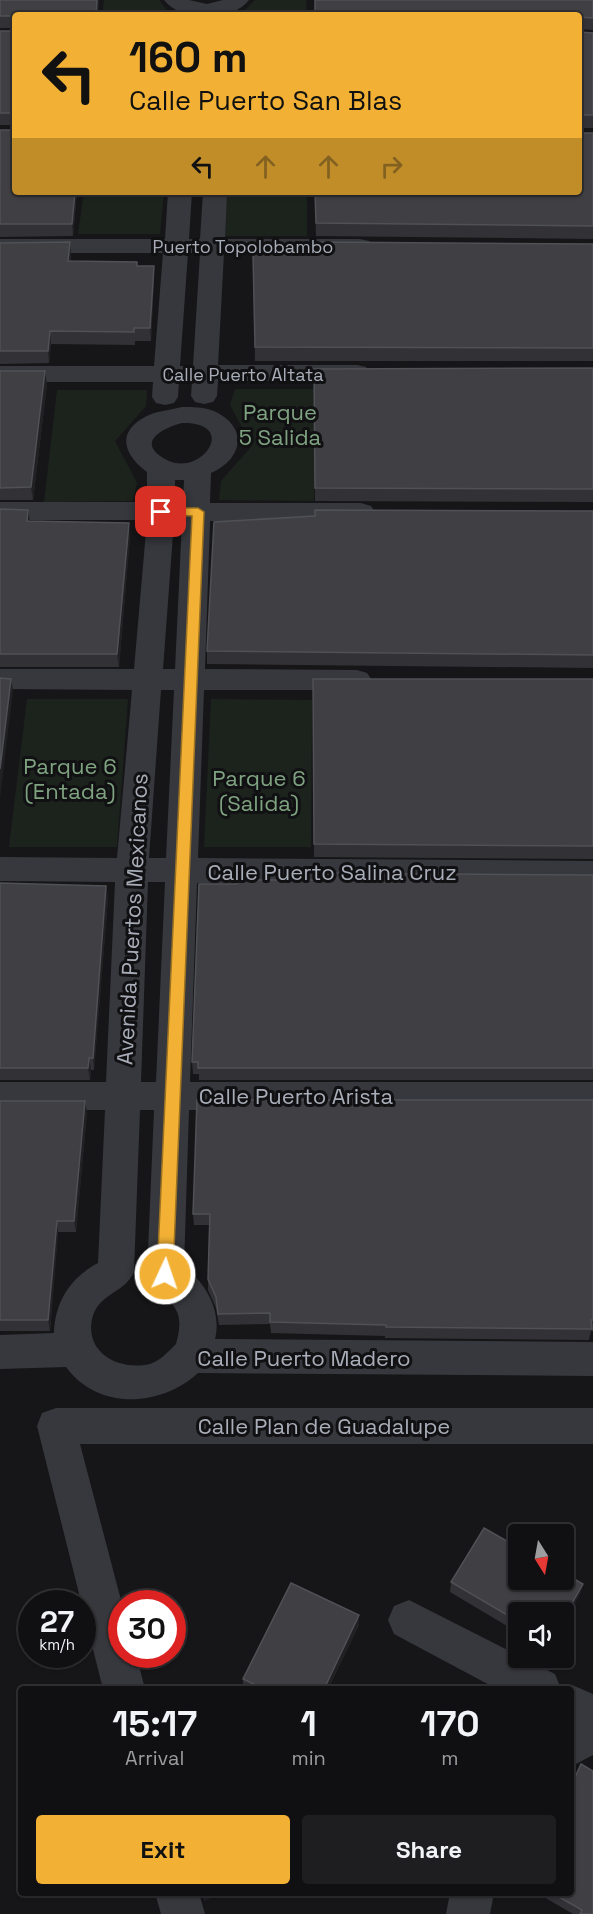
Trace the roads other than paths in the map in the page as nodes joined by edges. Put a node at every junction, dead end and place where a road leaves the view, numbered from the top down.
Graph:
1 (186, 8) edge
2 (229, 8) edge
3 (180, 195) edge
4 (215, 195) edge
5 (177, 245) junction
6 (211, 245) junction
7 (0, 246) edge
8 (378, 246) edge
9 (381, 373) edge
10 (0, 374) edge
11 (167, 374) junction
12 (205, 374) junction
13 (203, 416) junction
14 (164, 417) junction
15 (198, 469) junction
16 (161, 470) junction
17 (0, 511) edge
18 (161, 512) junction
19 (198, 512) junction
20 (389, 513) edge
21 (0, 680) edge
22 (148, 680) junction
23 (191, 680) junction
24 (380, 680) edge
25 (0, 869) edge
26 (132, 870) junction
27 (182, 871) junction
28 (593, 873) edge
29 (0, 1096) edge
30 (174, 1096) junction
31 (593, 1096) edge
32 (121, 1097) junction
33 (76, 1350) junction
34 (0, 1352) edge
35 (190, 1356) junction
36 (593, 1359) edge
37 (593, 1426) edge
38 (409, 1620) dead end
39 (123, 1686) edge
40 (534, 1686) edge
41 (574, 1707) edge
42 (593, 1717) edge
43 (593, 1727) edge
44 (574, 1743) edge
45 (178, 1896) edge
46 (471, 1896) edge
47 (183, 1914) edge
48 (468, 1914) edge

1 - 2 street
3 - 5 street
4 - 6 street
5 - 6 street, Puerto Topolobambo
5 - 7 street, Puerto Topolobambo
5 - 11 street
6 - 8 street, Puerto Topolobambo
6 - 12 street
9 - 12 street, Calle Puerto Altata
10 - 11 street, Calle Puerto Altata
11 - 12 street, Calle Puerto Altata
11 - 14 street
12 - 13 street
13 - 14 street
13 - 15 street
14 - 16 street
15 - 16 street
15 - 19 street, Avenida Puertos Mexicanos
16 - 18 street, Avenida Puertos Mexicanos
17 - 18 street
18 - 19 street
18 - 22 street, Avenida Puertos Mexicanos
19 - 20 street
19 - 23 street, Avenida Puertos Mexicanos
21 - 22 street
22 - 23 street
22 - 26 street, Avenida Puertos Mexicanos
23 - 24 street
23 - 27 street, Avenida Puertos Mexicanos
25 - 26 street, Calle Puerto Salina Cruz
26 - 27 street, Calle Puerto Salina Cruz
26 - 32 street, Avenida Puertos Mexicanos
27 - 28 street, Calle Puerto Salina Cruz
27 - 30 street, Avenida Puertos Mexicanos
29 - 32 street, Calle Puerto Arista
30 - 31 street, Calle Puerto Arista
30 - 32 street, Calle Puerto Arista
30 - 35 street, Avenida Puertos Mexicanos
32 - 33 street, Avenida Puertos Mexicanos
33 - 34 street
33 - 35 street, Calle Puerto Madero
35 - 36 street, Calle Puerto Madero
37 - 39 street, Calle Plan de Guadalupe
38 - 40 street
41 - 42 street
43 - 44 street
45 - 47 street
46 - 48 street

